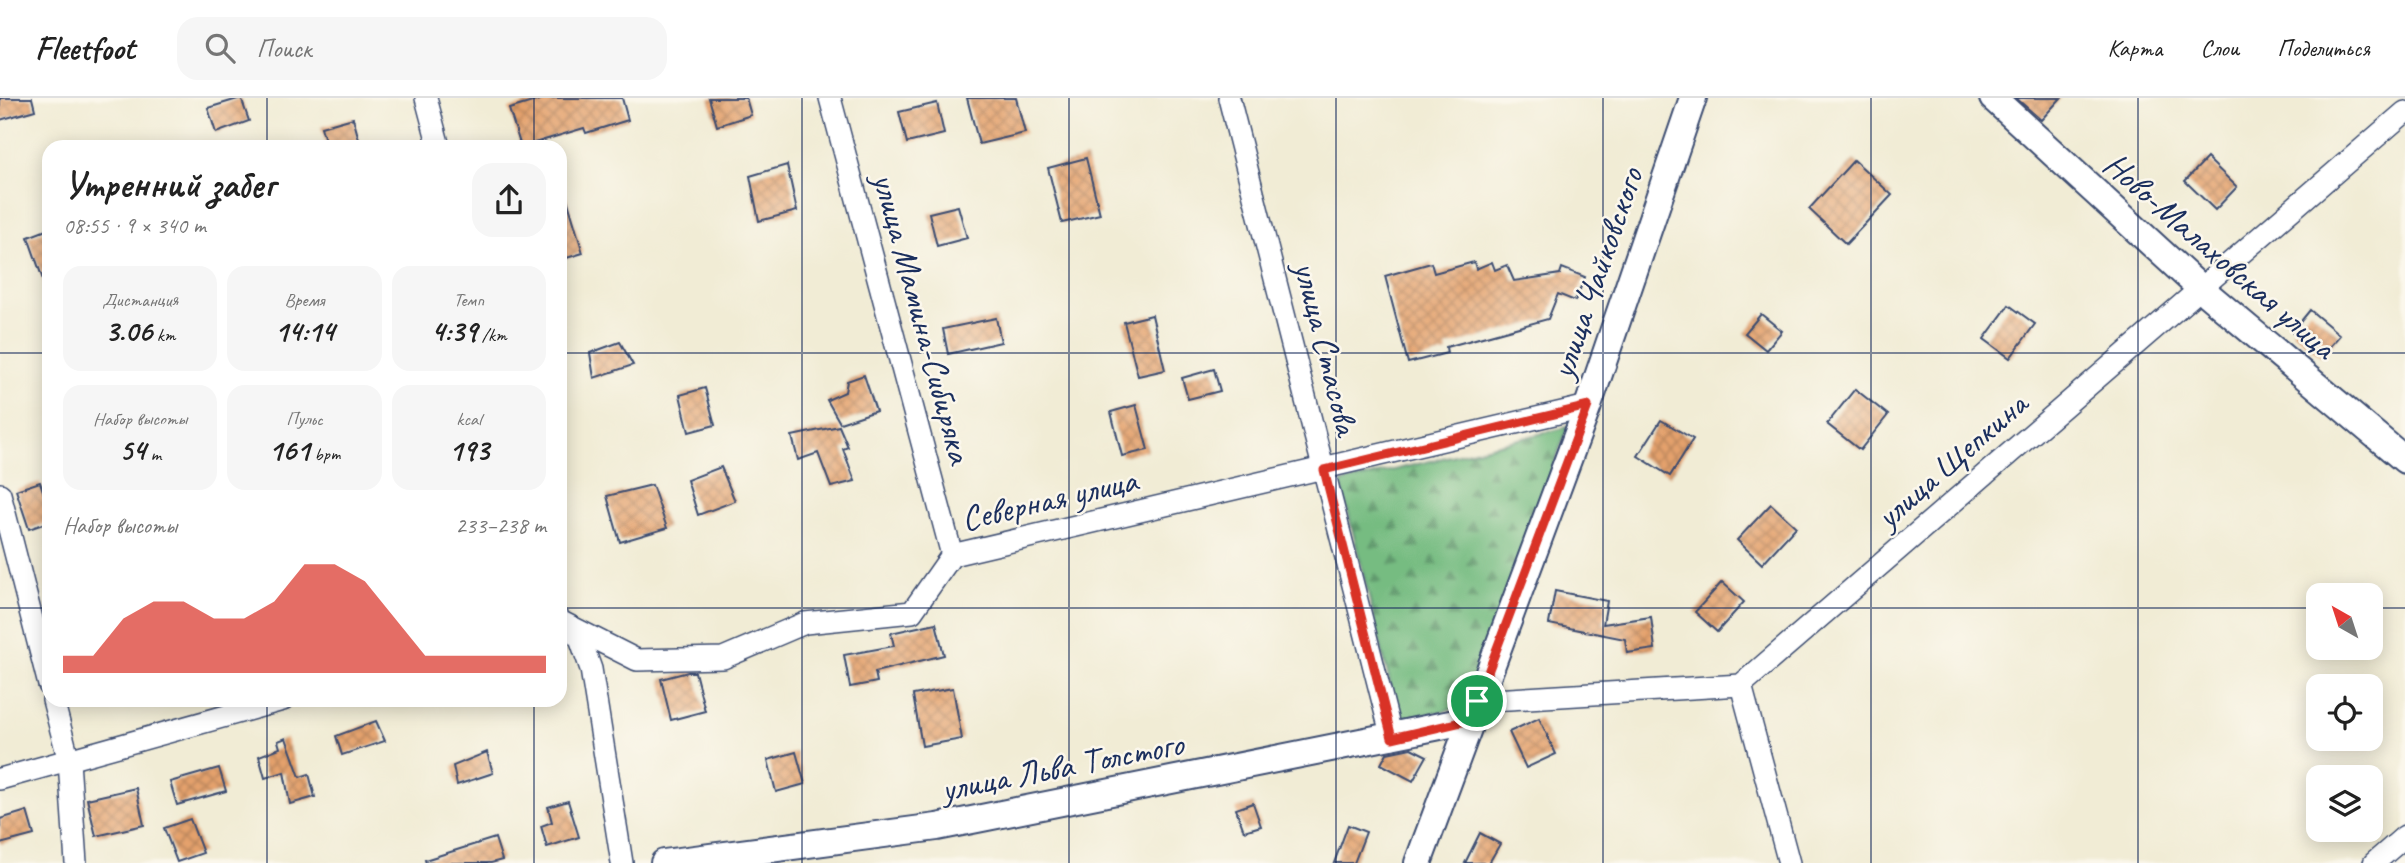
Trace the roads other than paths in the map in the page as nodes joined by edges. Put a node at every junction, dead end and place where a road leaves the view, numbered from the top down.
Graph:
1 (426, 98) edge
2 (830, 98) edge
3 (1228, 98) edge
4 (1693, 98) edge
5 (1993, 98) edge
6 (2405, 112) edge
7 (437, 140) edge
8 (2200, 288) junction
9 (1588, 406) junction
10 (2405, 460) edge
11 (1324, 470) junction
12 (0, 494) edge
13 (952, 555) junction
14 (567, 622) edge
15 (567, 625) edge
16 (42, 658) edge
17 (1741, 685) junction
18 (55, 707) edge
19 (258, 707) edge
20 (1474, 710) junction
21 (1392, 738) junction
22 (69, 761) junction
23 (0, 779) edge
24 (2405, 836) edge
25 (76, 863) edge
26 (622, 863) edge
27 (664, 863) edge
28 (1418, 863) edge
29 (1789, 863) edge
30 (2374, 863) edge

1 - 7 street
2 - 13 street, улица Мамина-Сибиряка
3 - 11 street, улица Стасова
4 - 9 street, улица Чайковского
5 - 8 street, Ново-Малаховская улица
6 - 8 street, улица Щепкина
8 - 10 street, Ново-Малаховская улица
8 - 17 street, улица Щепкина
9 - 11 street, Северная улица
9 - 20 street, улица Чайковского
11 - 13 street, Северная улица
11 - 21 street, улица Стасова
12 - 16 street
13 - 14 street, Северная улица
15 - 26 street
17 - 20 street
17 - 29 street
18 - 22 street
19 - 22 street
20 - 21 street, улица Льва Толстого
20 - 28 street, улица Чайковского
21 - 27 street, улица Льва Толстого
22 - 23 street
22 - 25 street
24 - 30 street

